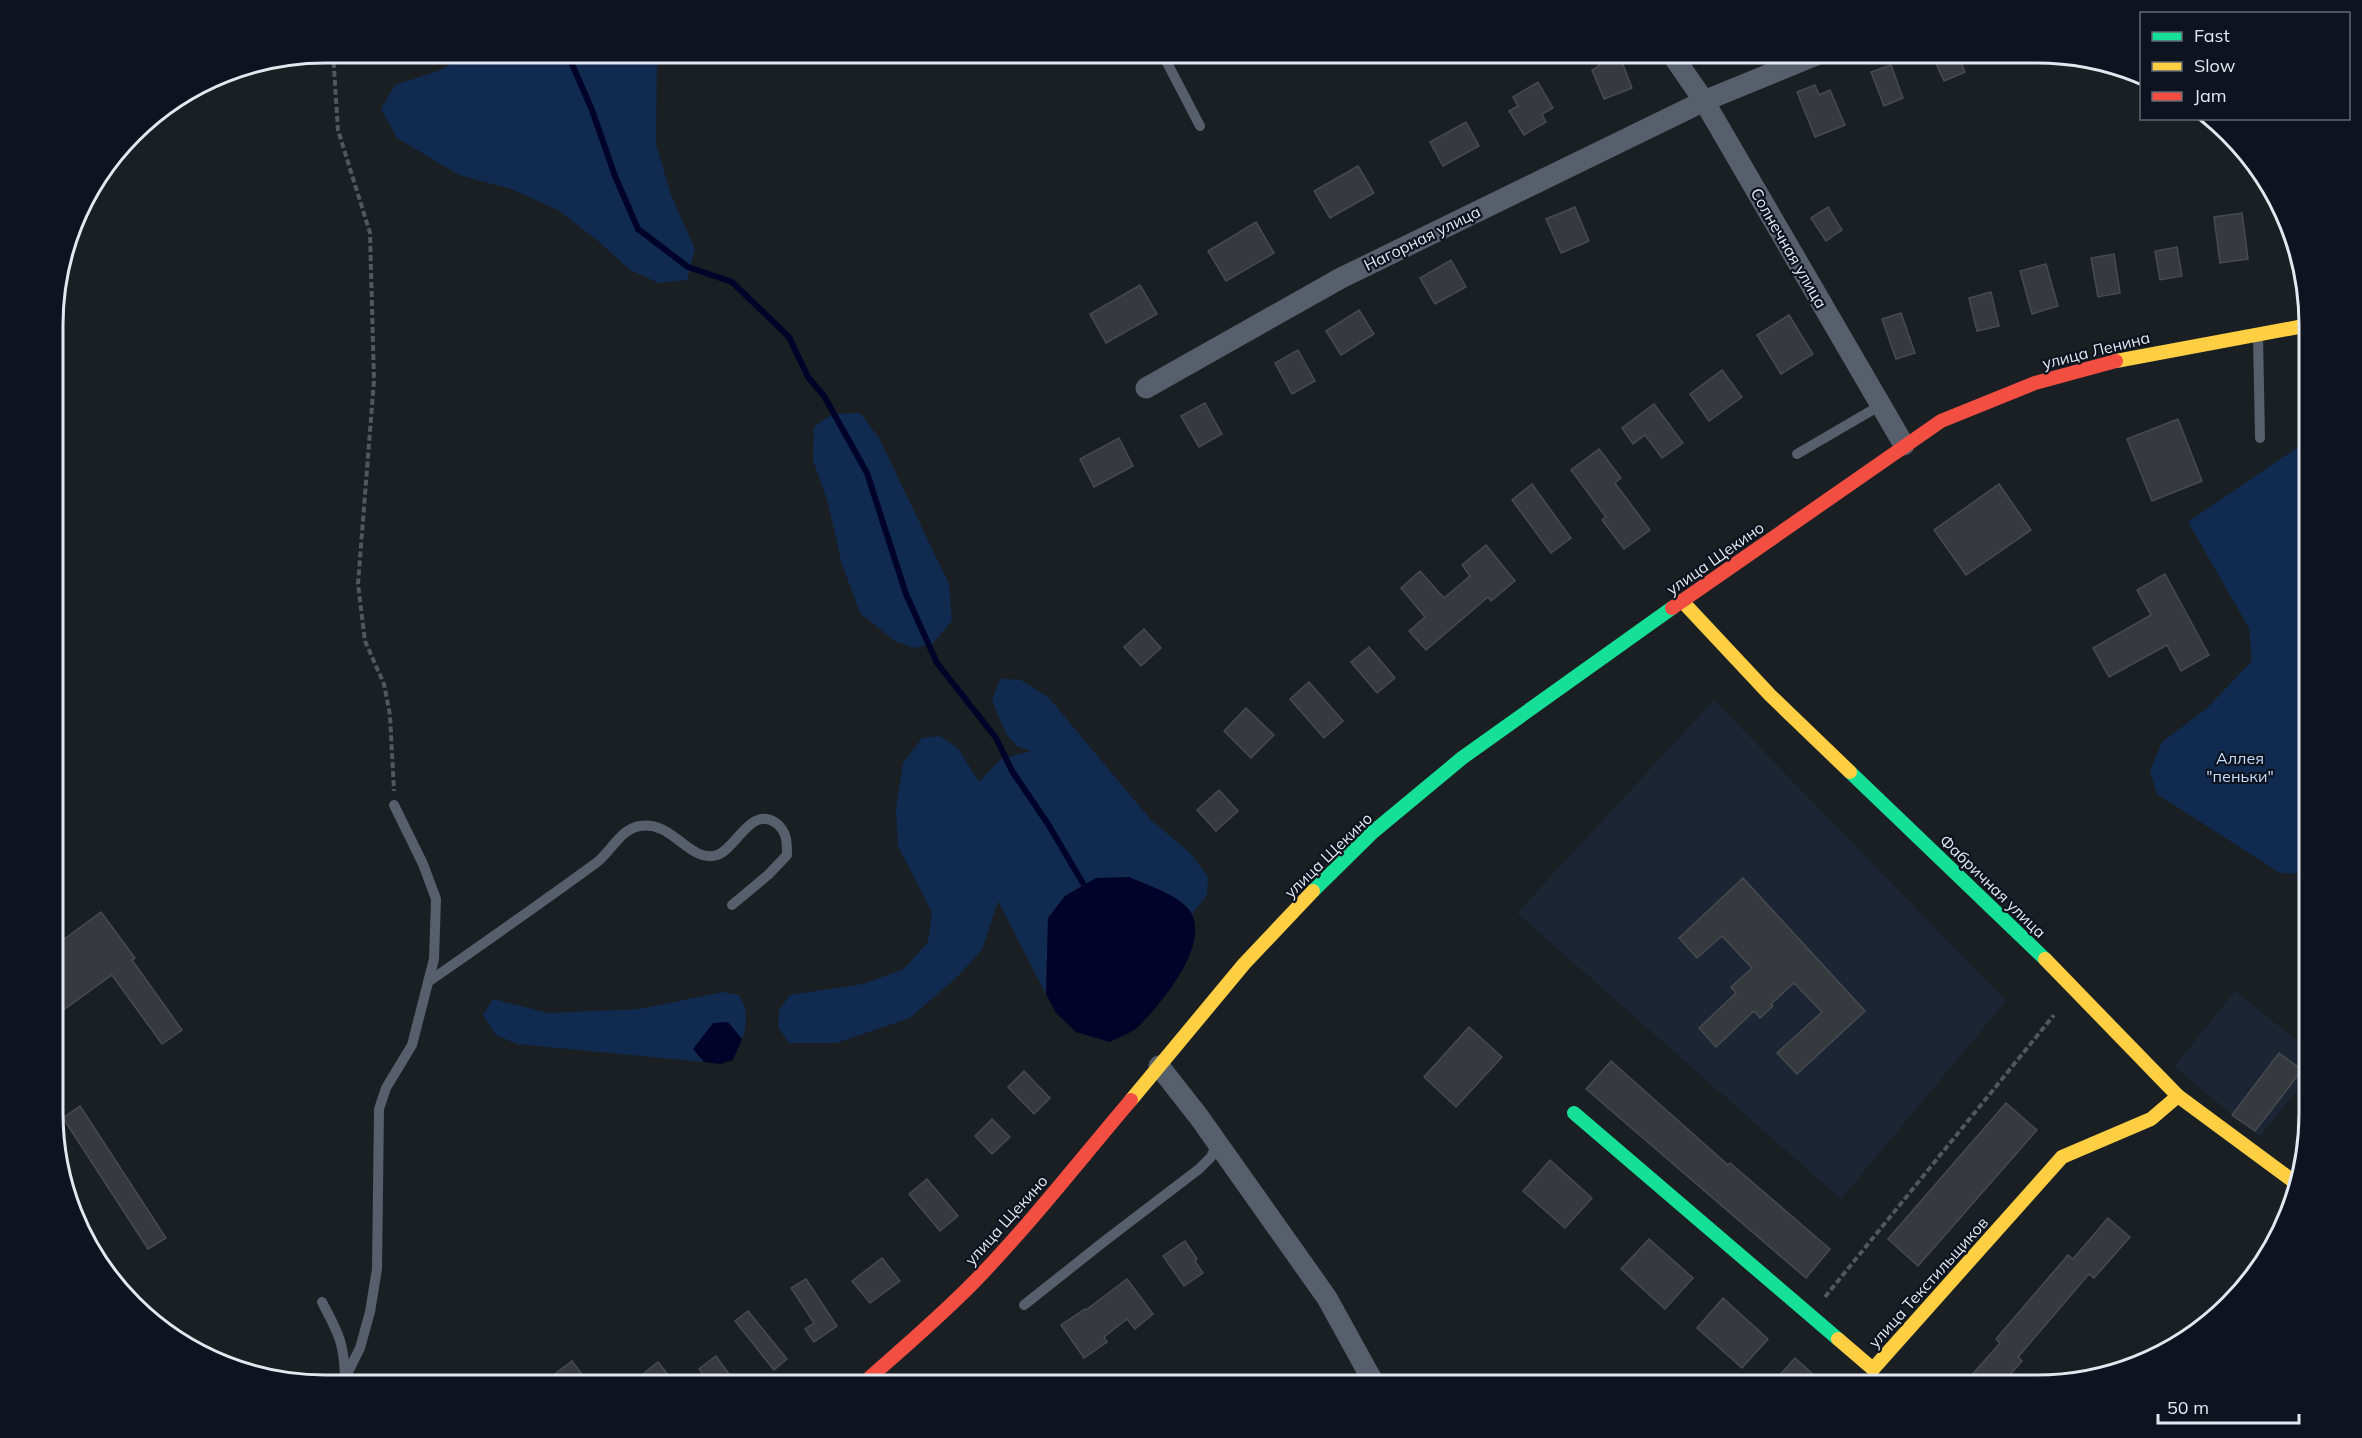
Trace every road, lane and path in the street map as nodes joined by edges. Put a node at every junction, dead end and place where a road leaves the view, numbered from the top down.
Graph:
1 (334, 63) edge
2 (1168, 63) edge
3 (1678, 63) edge
4 (1795, 63) edge
5 (1704, 101) junction
6 (1200, 126) dead end
7 (2299, 328) edge
8 (2258, 334) junction
9 (1146, 388) dead end
10 (1881, 405) junction
11 (2260, 438) dead end
12 (1904, 445) junction
13 (1797, 454) dead end
14 (1682, 601) junction
15 (394, 805) joint
16 (732, 905) dead end
17 (428, 982) junction
18 (2054, 1015) dead end
19 (1160, 1066) junction
20 (2178, 1096) junction
21 (1574, 1113) dead end
22 (1217, 1143) junction
23 (2291, 1178) edge
24 (1823, 1300) dead end
25 (322, 1302) dead end
26 (1024, 1305) dead end
27 (342, 1375) edge
28 (346, 1375) edge
29 (872, 1375) edge
30 (1369, 1375) edge

1 - 15 path
2 - 6 lane
3 - 5 street, Солнечная улица
4 - 5 street, Нагорная улица
5 - 9 street, Нагорная улица
5 - 10 street, Солнечная улица
7 - 8 main road, улица Ленина
8 - 11 lane
8 - 12 main road, улица Ленина
10 - 12 street, Солнечная улица
10 - 13 lane
12 - 14 main road, улица Щекино
14 - 19 main road, улица Щекино
14 - 20 main road, Фабричная улица
15 - 17 lane
16 - 17 lane
17 - 28 lane
18 - 24 path
19 - 22 street
19 - 29 main road, улица Щекино
20 - 21 main road, улица Текстильщиков
20 - 23 main road, Фабричная улица
22 - 26 lane
22 - 30 street
25 - 27 lane

